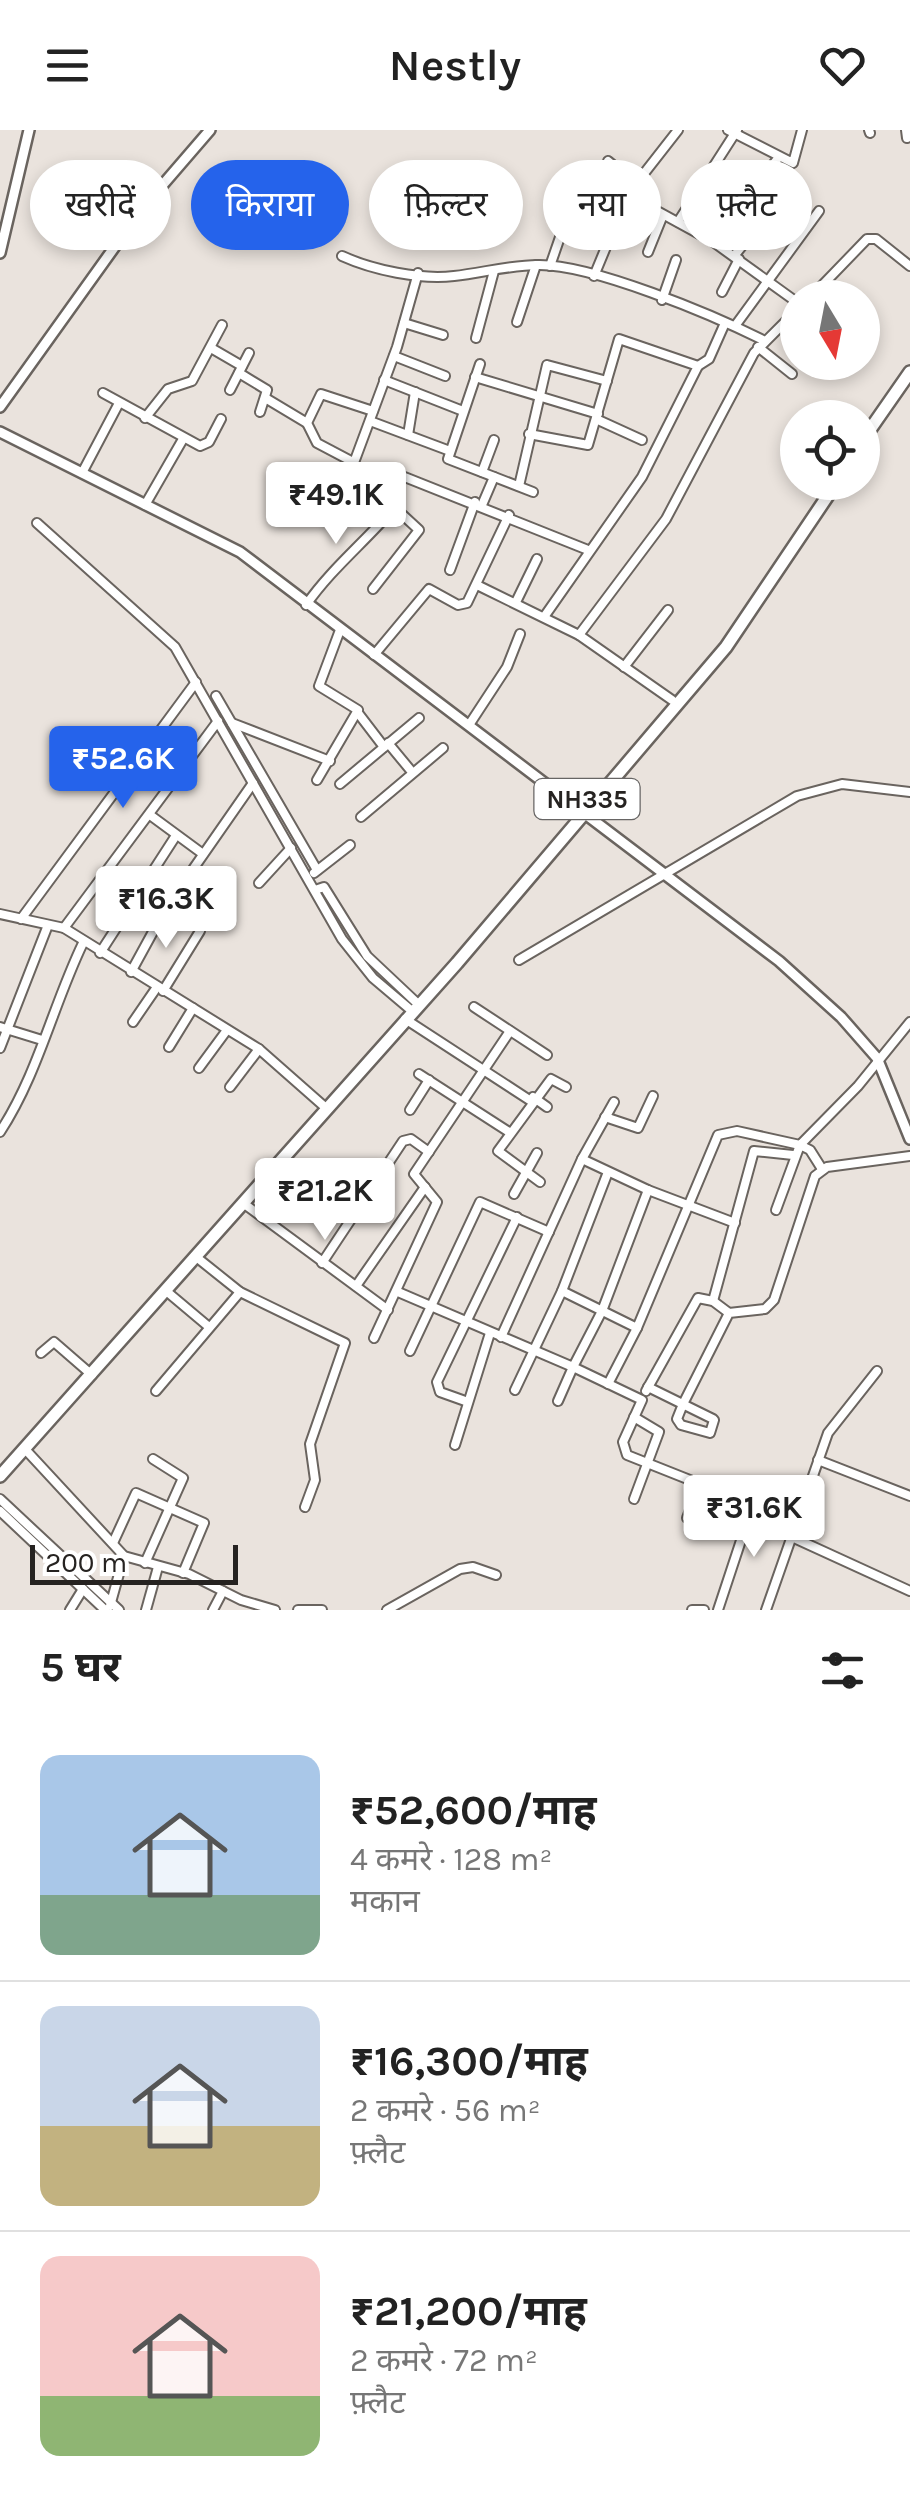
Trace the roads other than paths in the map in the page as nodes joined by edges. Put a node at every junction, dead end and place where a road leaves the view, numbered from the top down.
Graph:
1 (29, 130) edge
2 (210, 130) edge
3 (678, 130) edge
4 (802, 130) edge
5 (733, 131) edge
6 (780, 157) junction
7 (654, 160) edge
8 (778, 160) edge
9 (818, 210) dead end
10 (663, 215) joint
11 (678, 222) junction
12 (681, 224) edge
13 (556, 250) edge
14 (605, 250) edge
15 (725, 250) edge
16 (743, 250) edge
17 (648, 252) dead end
18 (0, 253) edge
19 (342, 256) dead end
20 (737, 258) junction
21 (676, 260) dead end
22 (536, 265) junction
23 (550, 266) junction
24 (910, 266) edge
25 (494, 271) junction
26 (418, 273) junction
27 (594, 276) junction
28 (769, 280) junction
29 (828, 280) edge
30 (780, 291) edge
31 (722, 292) dead end
32 (662, 300) junction
33 (404, 322) junction
34 (517, 322) dead end
35 (725, 323) junction
36 (222, 325) dead end
37 (780, 325) edge
38 (736, 326) junction
39 (444, 335) dead end
40 (476, 338) dead end
41 (760, 344) junction
42 (210, 348) junction
43 (249, 354) dead end
44 (394, 356) junction
45 (780, 363) edge
46 (480, 364) dead end
47 (698, 366) junction
48 (241, 369) junction
49 (910, 372) edge
50 (445, 376) dead end
51 (476, 377) junction
52 (384, 380) junction
53 (607, 380) junction
54 (230, 390) dead end
55 (415, 392) junction
56 (103, 393) dead end
57 (538, 397) junction
58 (267, 399) junction
59 (119, 403) junction
60 (0, 407) edge
61 (373, 411) junction
62 (463, 411) junction
63 (260, 412) dead end
64 (880, 415) edge
65 (597, 417) junction
66 (146, 418) junction
67 (221, 419) dead end
68 (370, 421) junction
69 (306, 423) junction
70 (0, 432) edge
71 (528, 434) junction
72 (408, 435) junction
73 (184, 439) junction
74 (494, 440) dead end
75 (642, 440) dead end
76 (450, 451) junction
77 (353, 462) junction
78 (392, 472) dead end
79 (482, 472) junction
80 (82, 474) junction
81 (494, 476) junction
82 (519, 486) junction
83 (533, 492) dead end
84 (826, 500) edge
85 (478, 504) junction
86 (145, 505) junction
87 (394, 508) junction
88 (509, 515) junction
89 (37, 523) dead end
90 (588, 550) junction
91 (537, 559) dead end
92 (450, 570) dead end
93 (480, 586) junction
94 (373, 589) dead end
95 (516, 602) junction
96 (306, 606) junction
97 (668, 610) dead end
98 (544, 616) junction
99 (340, 630) junction
100 (733, 633) junction
101 (520, 634) dead end
102 (578, 635) junction
103 (374, 656) junction
104 (624, 667) junction
105 (196, 682) junction
106 (216, 696) dead end
107 (672, 700) junction
108 (358, 713) junction
109 (419, 718) dead end
110 (218, 721) junction
111 (232, 723) junction
112 (469, 725) junction
113 (158, 732) junction
114 (386, 745) junction
115 (443, 748) dead end
116 (330, 761) junction
117 (412, 772) junction
118 (79, 774) dead end
119 (317, 780) dead end
120 (254, 782) junction
121 (340, 784) dead end
122 (910, 792) edge
123 (583, 810) junction
124 (150, 814) junction
125 (361, 817) dead end
126 (176, 837) junction
127 (350, 845) dead end
128 (290, 848) junction
129 (203, 854) junction
130 (316, 870) junction
131 (667, 874) junction
132 (308, 877) junction
133 (259, 883) dead end
134 (0, 914) edge
135 (22, 919) junction
136 (48, 925) junction
137 (64, 928) junction
138 (200, 931) dead end
139 (83, 943) junction
140 (100, 953) junction
141 (519, 960) dead end
142 (131, 972) junction
143 (160, 989) junction
144 (474, 1007) dead end
145 (193, 1008) junction
146 (412, 1011) junction
147 (133, 1022) dead end
148 (910, 1022) edge
149 (3, 1028) edge
150 (227, 1030) junction
151 (510, 1030) junction
152 (42, 1040) junction
153 (169, 1047) dead end
154 (0, 1048) edge
155 (259, 1049) junction
156 (547, 1055) dead end
157 (877, 1058) junction
158 (199, 1068) dead end
159 (484, 1070) junction
160 (419, 1074) dead end
161 (429, 1080) junction
162 (566, 1086) dead end
163 (230, 1087) dead end
164 (653, 1096) dead end
165 (532, 1099) junction
166 (464, 1102) junction
167 (614, 1102) dead end
168 (547, 1107) dead end
169 (326, 1108) junction
170 (410, 1110) dead end
171 (605, 1117) junction
172 (0, 1132) edge
173 (509, 1132) junction
174 (910, 1139) edge
175 (800, 1145) junction
176 (428, 1152) junction
177 (537, 1154) dead end
178 (792, 1155) junction
179 (910, 1156) edge
180 (582, 1159) junction
181 (822, 1168) junction
182 (526, 1172) junction
183 (608, 1172) junction
184 (540, 1182) dead end
185 (424, 1187) junction
186 (648, 1190) junction
187 (514, 1194) dead end
188 (242, 1203) junction
189 (689, 1207) junction
190 (776, 1210) dead end
191 (517, 1217) junction
192 (735, 1222) junction
193 (549, 1232) junction
194 (195, 1256) junction
195 (322, 1263) junction
196 (356, 1286) junction
197 (165, 1290) junction
198 (562, 1291) junction
199 (240, 1292) junction
200 (398, 1292) junction
201 (713, 1301) junction
202 (431, 1307) junction
203 (388, 1310) junction
204 (602, 1310) junction
205 (729, 1313) junction
206 (465, 1322) junction
207 (209, 1327) junction
208 (637, 1328) junction
209 (490, 1333) junction
210 (501, 1337) junction
211 (374, 1338) dead end
212 (534, 1350) junction
213 (410, 1351) dead end
214 (41, 1353) dead end
215 (574, 1367) junction
216 (877, 1370) dead end
217 (92, 1375) junction
218 (608, 1384) junction
219 (648, 1388) junction
220 (514, 1390) dead end
221 (156, 1391) dead end
222 (642, 1400) junction
223 (558, 1401) dead end
224 (468, 1402) junction
225 (682, 1404) junction
226 (634, 1417) junction
227 (455, 1445) dead end
228 (24, 1448) junction
229 (154, 1459) dead end
230 (818, 1460) junction
231 (648, 1463) junction
232 (0, 1476) edge
233 (700, 1484) junction
234 (910, 1496) edge
235 (0, 1498) edge
236 (755, 1498) junction
237 (634, 1499) dead end
238 (171, 1506) junction
239 (304, 1508) dead end
240 (0, 1511) edge
241 (800, 1513) junction
242 (687, 1518) dead end
243 (792, 1537) junction
244 (112, 1543) junction
245 (124, 1556) junction
246 (145, 1563) junction
247 (158, 1567) junction
248 (183, 1573) junction
249 (496, 1575) dead end
250 (83, 1588) junction
251 (223, 1591) junction
252 (910, 1592) edge
253 (252, 1607) edge
254 (110, 1608) edge
255 (70, 1610) edge
256 (146, 1610) edge
257 (213, 1610) edge
258 (275, 1610) edge
259 (298, 1610) edge
260 (322, 1610) edge
261 (387, 1610) edge
262 (692, 1610) edge
263 (704, 1610) edge
264 (718, 1610) edge
265 (766, 1610) edge

1 - 18 street
2 - 60 street
3 - 7 street
4 - 6 street
5 - 6 street
5 - 11 street
6 - 8 street
9 - 28 street
10 - 11 street
10 - 17 street
11 - 12 street
13 - 23 street
14 - 27 street
15 - 20 street
16 - 20 street
19 - 26 street
20 - 28 street
20 - 31 street
21 - 32 street
22 - 23 street
22 - 25 street
22 - 34 street
23 - 27 street
24 - 29 street
25 - 26 street
25 - 40 street
26 - 33 street
27 - 32 street
28 - 30 street
28 - 38 street
32 - 35 street
33 - 39 street
33 - 44 street
35 - 38 street
35 - 47 street
36 - 42 street
37 - 41 street
38 - 41 street
41 - 45 street
41 - 102 street
42 - 48 street
42 - 66 street
43 - 48 street
44 - 50 street
44 - 52 street
46 - 51 street
47 - 53 street
47 - 90 street
48 - 54 street
48 - 58 street
49 - 64 highway
51 - 57 street
51 - 62 street
52 - 55 street
52 - 61 street
53 - 57 street
53 - 65 street
55 - 62 street
55 - 72 street
56 - 59 street
57 - 65 street
57 - 71 street
58 - 63 street
58 - 69 street
59 - 66 street
59 - 80 street
61 - 68 street
61 - 69 street
62 - 76 street
65 - 71 street
65 - 75 street
66 - 73 street
67 - 73 street
68 - 72 street
68 - 77 street
69 - 77 street
70 - 80 street
71 - 82 street
72 - 76 street
73 - 86 street
74 - 79 street
76 - 79 street
77 - 87 street
78 - 85 street
79 - 81 street
80 - 86 street
81 - 82 street
81 - 85 street
82 - 83 street
84 - 100 highway, NH335
85 - 88 street
85 - 92 street
86 - 96 street
87 - 94 street
87 - 96 street
88 - 90 street
88 - 93 street
89 - 105 street
90 - 98 street
91 - 95 street
93 - 95 street
93 - 103 street
95 - 98 street
96 - 99 street
97 - 104 street
98 - 102 street
99 - 103 street
99 - 108 street
100 - 107 highway, NH335
100 - 123 highway, NH335
101 - 112 street
102 - 104 street
103 - 112 street
104 - 107 street
105 - 110 street
105 - 113 street
106 - 111 street
107 - 123 highway, NH335
108 - 114 street
108 - 116 street
109 - 114 street
110 - 120 street
110 - 124 street
111 - 116 street
111 - 130 street
112 - 123 street
113 - 118 street
113 - 135 street
114 - 117 street
114 - 121 street
115 - 117 street
116 - 119 street
117 - 125 street
120 - 128 street
120 - 129 street
122 - 131 street
123 - 131 street
123 - 146 highway, NH335
124 - 126 street
124 - 137 street
126 - 129 street
126 - 140 street
127 - 130 street
128 - 132 street
128 - 133 street
129 - 142 street
130 - 132 street
131 - 141 street
131 - 157 street
132 - 146 street
134 - 135 street
135 - 136 street
136 - 137 street
136 - 149 street
137 - 139 street
138 - 143 street
139 - 140 street
139 - 152 street
140 - 142 street
142 - 143 street
143 - 145 street
143 - 147 street
144 - 151 street
145 - 150 street
145 - 153 street
146 - 159 street
146 - 169 highway, NH335
148 - 157 street
149 - 152 street
149 - 154 street
150 - 155 street
150 - 158 street
151 - 156 street
151 - 159 street
152 - 172 street
155 - 163 street
155 - 169 street
157 - 174 street
157 - 175 street
159 - 165 street
159 - 166 street
160 - 161 street
161 - 166 street
161 - 170 street
162 - 165 street
164 - 171 street
165 - 168 street
165 - 173 street
166 - 173 street
166 - 176 street
167 - 171 street
169 - 188 highway, NH335
171 - 180 street
173 - 182 street
175 - 178 street
175 - 181 street
175 - 189 street
176 - 185 street
176 - 195 street
177 - 182 street
178 - 190 street
178 - 192 street
179 - 181 street
180 - 183 street
180 - 193 street
181 - 205 street
182 - 184 street
182 - 187 street
183 - 186 street
183 - 198 street
185 - 196 street
185 - 200 street
186 - 189 street
186 - 204 street
188 - 194 highway, NH335
188 - 195 street
189 - 192 street
189 - 208 street
191 - 193 street
191 - 202 street
191 - 206 street
192 - 201 street
193 - 210 street
194 - 197 highway, NH335
194 - 199 street
195 - 196 street
196 - 203 street
197 - 207 street
197 - 217 highway, NH335
198 - 204 street
198 - 212 street
199 - 207 street
199 - 239 street
200 - 202 street
200 - 203 street
201 - 205 street
201 - 219 street
202 - 206 street
202 - 213 street
203 - 211 street
204 - 208 street
204 - 215 street
205 - 225 street
206 - 209 street
206 - 224 street
207 - 221 street
208 - 218 street
209 - 210 street
209 - 224 street
210 - 212 street
212 - 215 street
212 - 220 street
214 - 217 street
215 - 218 street
215 - 223 street
216 - 230 street
217 - 228 highway, NH335
218 - 222 street
219 - 222 street
219 - 225 street
222 - 226 street
224 - 227 street
225 - 225 street
226 - 231 street
226 - 231 street
228 - 232 highway, NH335
228 - 244 street
229 - 238 street
230 - 234 street
230 - 241 street
231 - 233 street
231 - 237 street
233 - 236 street
233 - 242 street
235 - 254 street
236 - 241 street
236 - 264 street
238 - 244 street
238 - 246 street
238 - 248 street
240 - 250 street
241 - 243 street
243 - 252 street
243 - 265 street
244 - 245 street
245 - 246 street
245 - 254 street
246 - 247 street
247 - 248 street
247 - 256 street
248 - 251 street
249 - 261 street
250 - 254 street
250 - 255 street
251 - 253 street
251 - 257 street
253 - 258 street
259 - 260 street
262 - 263 street

